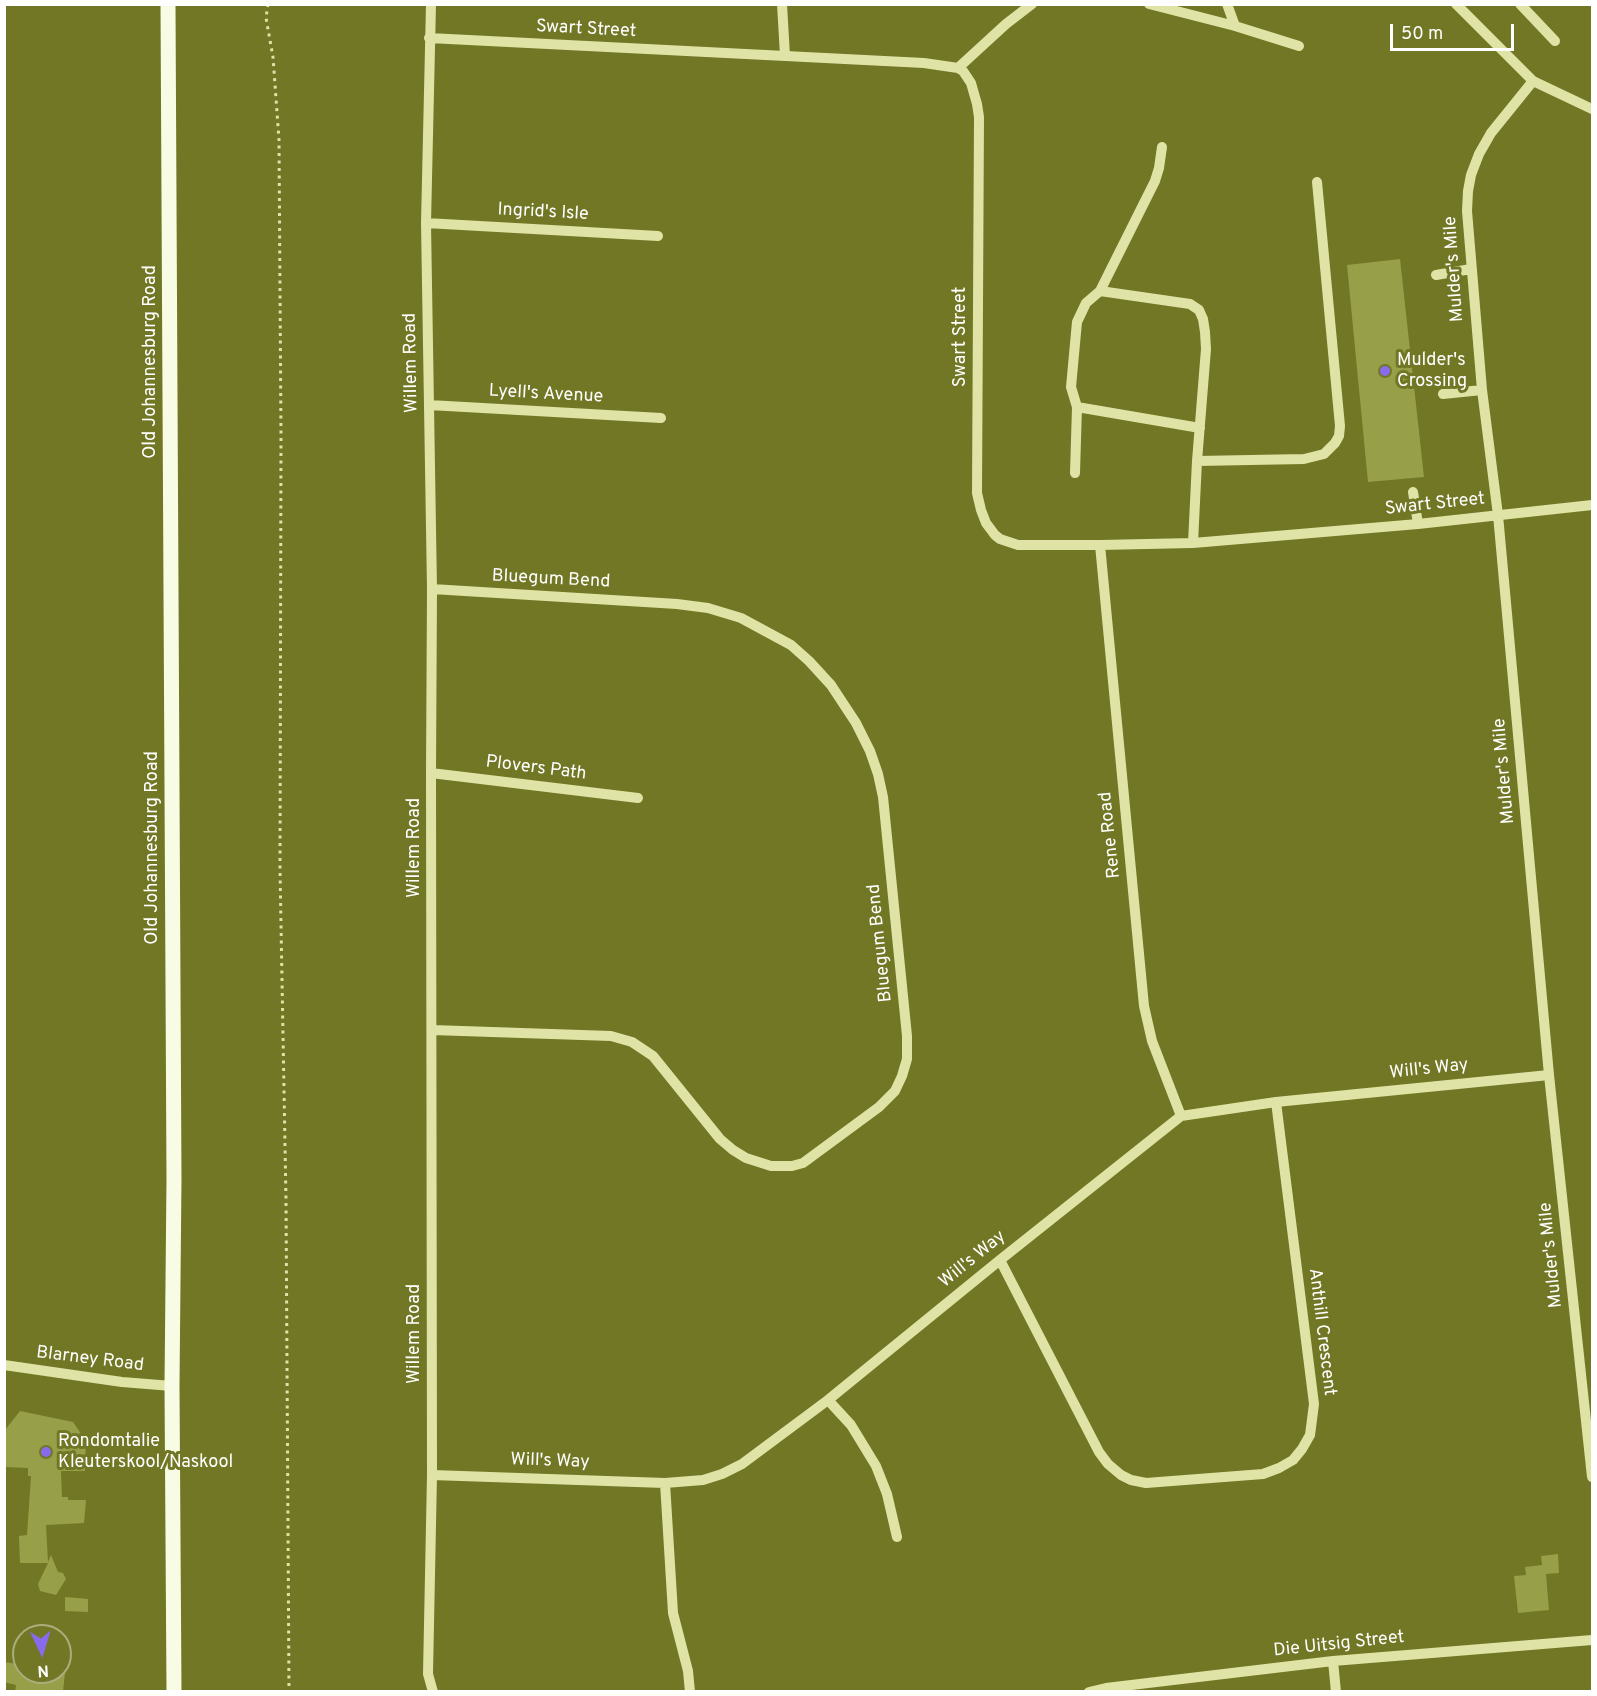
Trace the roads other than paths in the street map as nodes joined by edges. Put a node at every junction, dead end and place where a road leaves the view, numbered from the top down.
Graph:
1 (168, 4) edge
2 (430, 4) edge
3 (782, 4) edge
4 (1032, 4) edge
5 (1149, 4) edge
6 (1227, 4) edge
7 (1456, 4) edge
8 (1520, 4) edge
9 (1168, 6) edge
10 (1235, 26) junction
11 (429, 38) junction
12 (1555, 40) dead end
13 (1299, 46) dead end
14 (785, 56) junction
15 (958, 68) junction
16 (1533, 81) junction
17 (1593, 109) edge
18 (1162, 147) dead end
19 (1317, 182) dead end
20 (426, 224) junction
21 (658, 236) dead end
22 (1471, 269) junction
23 (1436, 274) dead end
24 (1100, 291) junction
25 (1482, 390) junction
26 (1443, 394) dead end
27 (429, 405) junction
28 (1077, 407) junction
29 (661, 418) dead end
30 (1200, 428) junction
31 (1197, 461) junction
32 (1075, 473) dead end
33 (1413, 492) dead end
34 (1593, 505) edge
35 (1498, 515) junction
36 (1418, 524) junction
37 (1193, 543) junction
38 (1100, 546) junction
39 (432, 589) junction
40 (431, 773) junction
41 (638, 798) dead end
42 (432, 1030) junction
43 (1549, 1075) junction
44 (1276, 1102) junction
45 (1181, 1116) junction
46 (1000, 1260) junction
47 (4, 1365) edge
48 (172, 1386) junction
49 (828, 1400) junction
50 (1591, 1448) edge
51 (432, 1474) junction
52 (1593, 1477) edge
53 (665, 1483) junction
54 (897, 1537) dead end
55 (1593, 1640) edge
56 (1333, 1661) junction
57 (1106, 1690) edge
58 (174, 1692) edge
59 (433, 1692) edge
60 (690, 1692) edge
61 (1089, 1692) edge
62 (1336, 1692) edge

1 - 48 main road, Old Johannesburg Road
2 - 11 street, Willem Road
3 - 14 street
4 - 15 street
5 - 9 street
6 - 10 street
7 - 16 street
8 - 12 street
9 - 10 street
10 - 13 street
11 - 14 street, Swart Street
11 - 20 street, Willem Road
14 - 15 street, Swart Street
15 - 38 street, Swart Street
16 - 17 street
16 - 22 street, Mulder's Mile
18 - 24 street
19 - 31 street
20 - 21 street, Ingrid's Isle
20 - 27 street, Willem Road
22 - 23 street
22 - 25 street, Mulder's Mile
24 - 28 street
24 - 30 street
25 - 26 street
25 - 35 street, Mulder's Mile
27 - 29 street, Lyell's Avenue
27 - 39 street, Willem Road
28 - 30 street
28 - 32 street
30 - 31 street
31 - 37 street
33 - 36 street
34 - 35 street, Swart Street
35 - 36 street, Swart Street
35 - 43 street, Mulder's Mile
36 - 37 street, Swart Street
37 - 38 street, Swart Street
38 - 45 street, Rene Road
39 - 40 street, Willem Road
39 - 42 street, Bluegum Bend
40 - 41 street, Plovers Path
40 - 42 street, Willem Road
42 - 51 street, Willem Road
43 - 44 street, Will's Way
43 - 50 street, Mulder's Mile
44 - 45 street, Will's Way
44 - 46 street, Anthill Crescent
45 - 46 street, Will's Way
46 - 49 street, Will's Way
47 - 48 street, Blarney Road
48 - 58 main road, Old Johannesburg Road
49 - 53 street, Will's Way
49 - 54 street
50 - 52 street, Mulder's Mile
51 - 53 street, Will's Way
51 - 59 street, Willem Road
53 - 60 street
55 - 56 street, Die Uitsig Street
56 - 57 street, Die Uitsig Street
56 - 62 street
57 - 61 street, Die Uitsig Street

